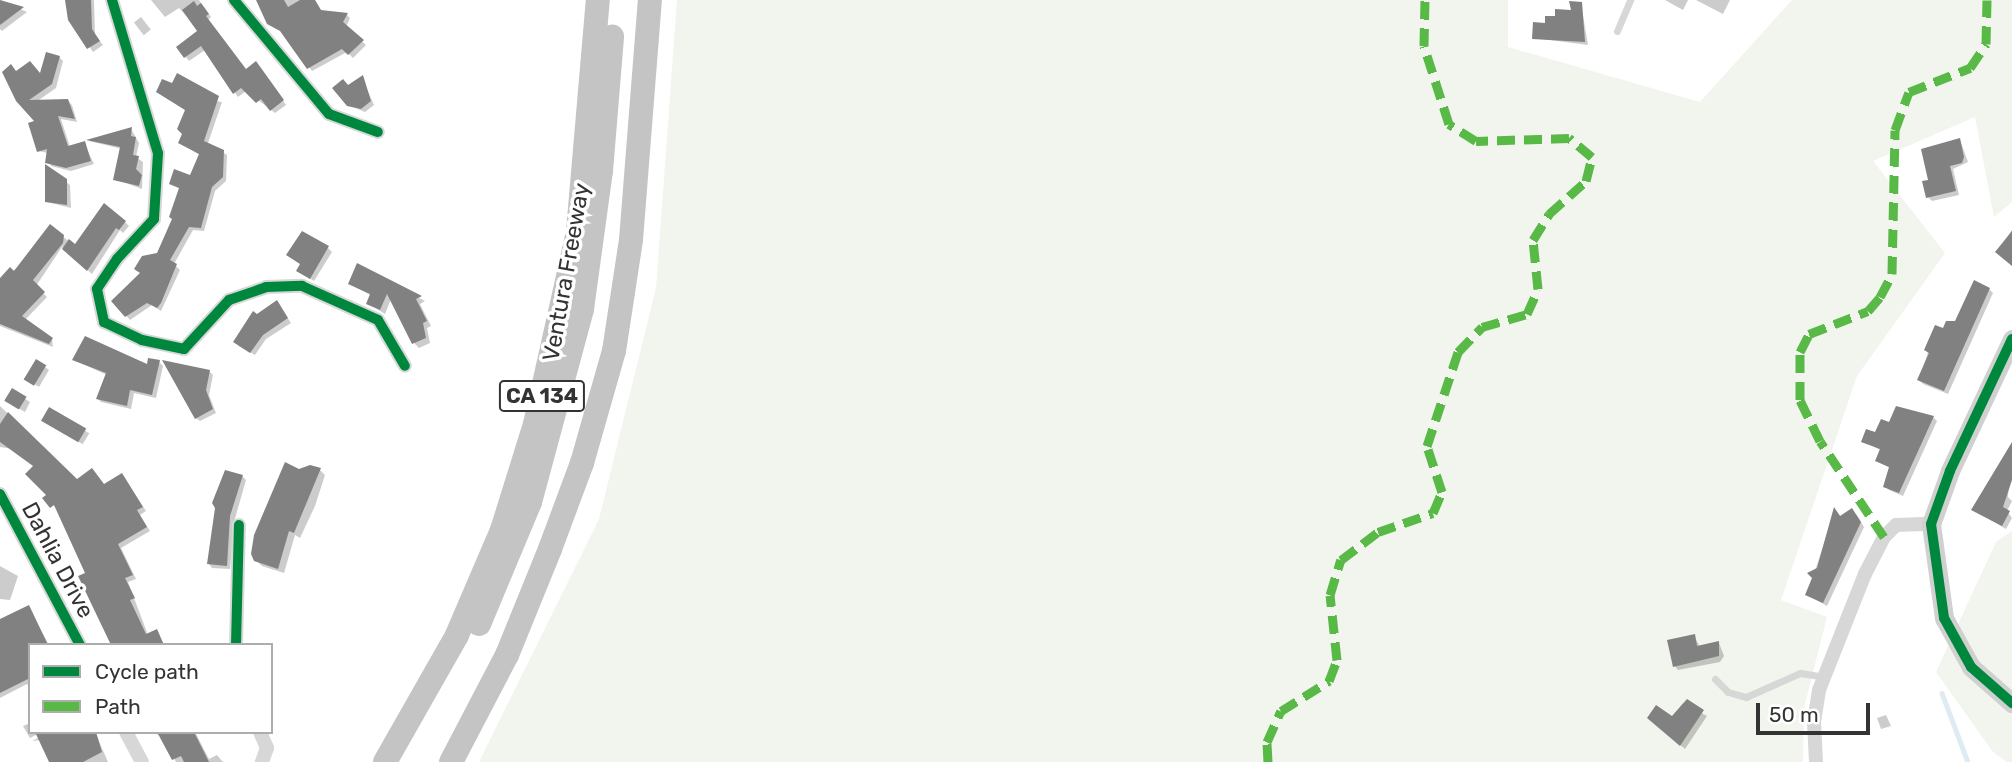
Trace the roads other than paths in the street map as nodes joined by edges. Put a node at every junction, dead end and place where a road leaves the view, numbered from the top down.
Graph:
1 (112, 0) edge
2 (234, 0) edge
3 (598, 0) edge
4 (614, 0) edge
5 (650, 0) edge
6 (1630, 0) edge
7 (1617, 31) dead end
8 (378, 132) dead end
9 (2012, 339) edge
10 (405, 366) dead end
11 (0, 494) edge
12 (1931, 524) junction
13 (239, 525) dead end
14 (550, 548) junction
15 (79, 643) edge
16 (236, 643) edge
17 (1824, 677) junction
18 (1715, 679) dead end
19 (2012, 703) edge
20 (127, 734) edge
21 (261, 734) edge
22 (142, 762) edge
23 (262, 762) edge
24 (385, 762) edge
25 (405, 762) edge
26 (434, 762) edge
27 (451, 762) edge
28 (1816, 762) edge

1 - 10 street
2 - 8 street
3 - 24 highway, Ventura Freeway / CA 134
4 - 25 highway
5 - 14 highway, CA 134
6 - 7 lane
9 - 12 street
11 - 15 street, Dahlia Drive
12 - 17 street
12 - 19 street
13 - 16 street
14 - 26 highway
14 - 27 highway, CA 134
17 - 18 lane
17 - 28 street
20 - 22 street
21 - 23 street

